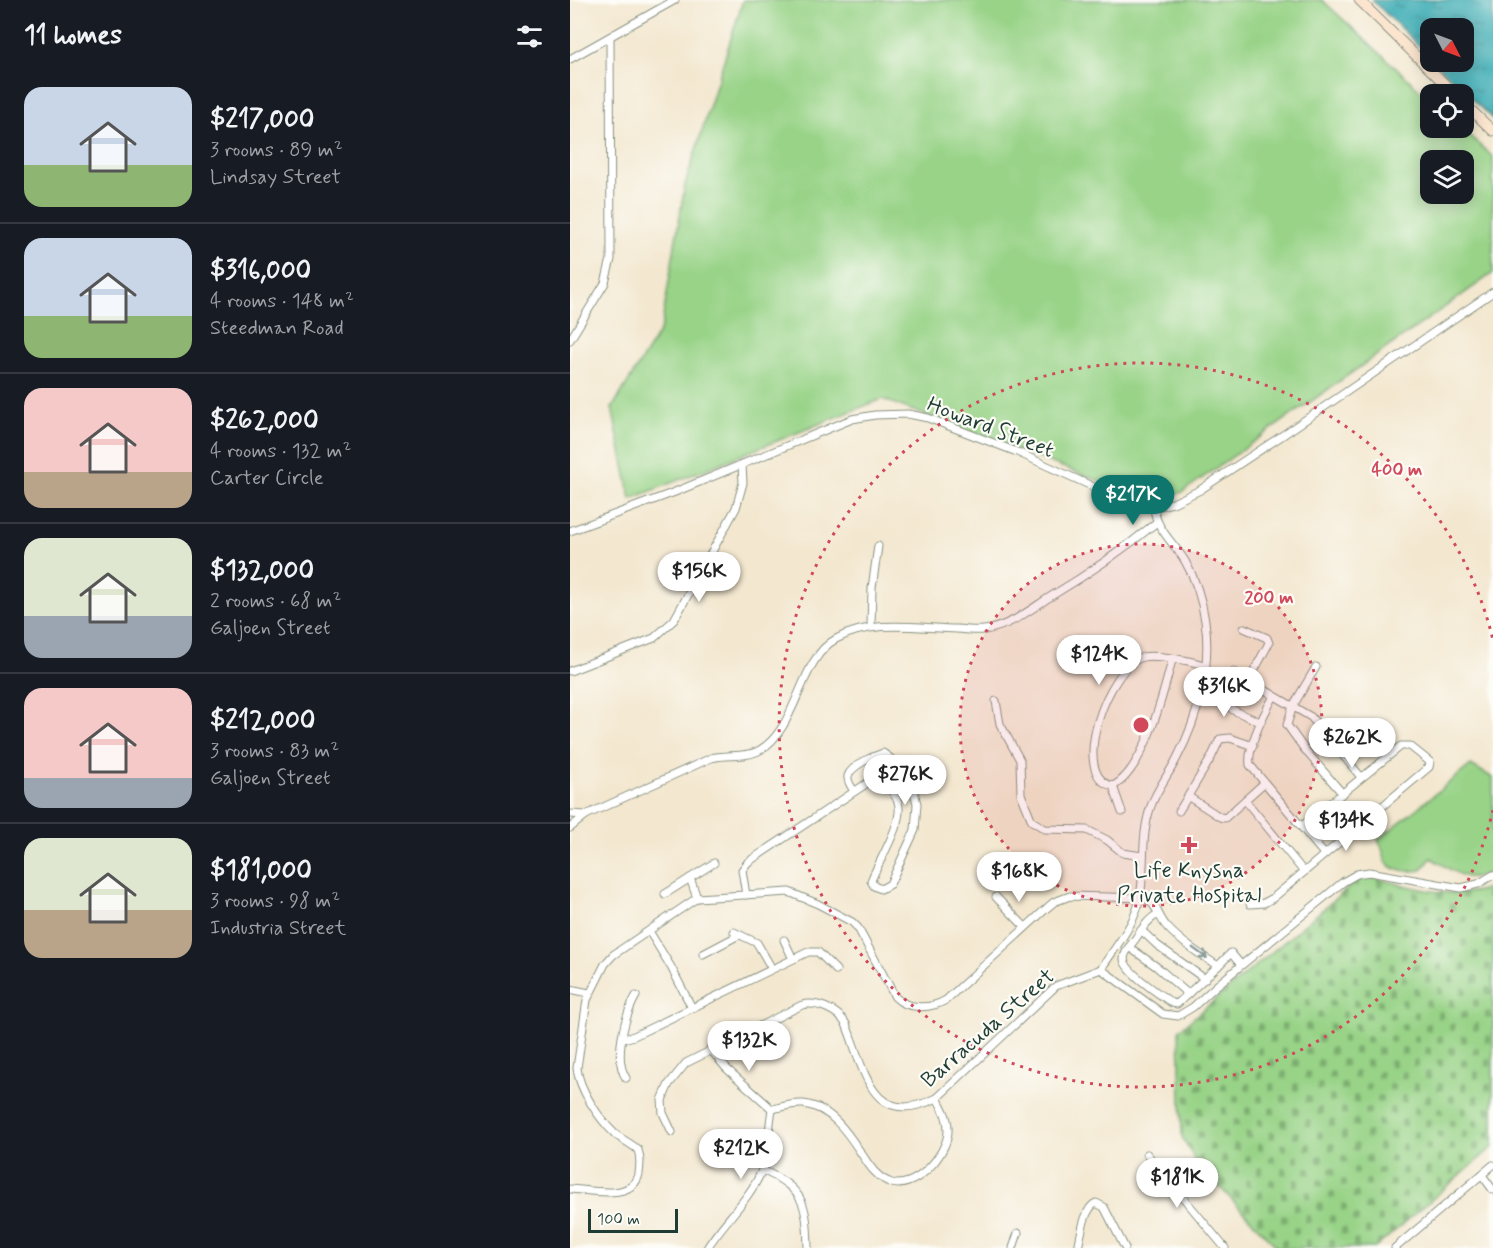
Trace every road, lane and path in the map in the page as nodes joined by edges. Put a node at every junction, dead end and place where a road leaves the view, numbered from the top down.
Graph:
1 (675, 0) edge
2 (1359, 0) edge
3 (610, 38) junction
4 (570, 59) edge
5 (1445, 84) edge
6 (1474, 113) edge
7 (1493, 131) edge
8 (1493, 292) edge
9 (570, 340) edge
10 (741, 465) junction
11 (1154, 507) junction
12 (1157, 522) junction
13 (570, 531) edge
14 (878, 546) dead end
15 (871, 626) junction
16 (1244, 628) dead end
17 (1172, 660) junction
18 (1206, 666) junction
19 (1316, 667) dead end
20 (570, 671) edge
21 (1234, 672) dead end
22 (1249, 680) junction
23 (1202, 687) junction
24 (1274, 696) junction
25 (996, 701) dead end
26 (1293, 706) junction
27 (1260, 722) junction
28 (1253, 746) junction
29 (895, 765) junction
30 (878, 776) junction
31 (1362, 777) junction
32 (1264, 783) junction
33 (1113, 786) junction
34 (854, 791) junction
35 (1342, 793) junction
36 (1189, 797) junction
37 (1245, 800) junction
38 (1179, 811) dead end
39 (1122, 812) dead end
40 (570, 814) edge
41 (586, 815) junction
42 (1302, 826) junction
43 (570, 828) edge
44 (1324, 854) junction
45 (1142, 856) junction
46 (714, 863) dead end
47 (1304, 872) junction
48 (1493, 875) edge
49 (690, 878) junction
50 (664, 894) dead end
51 (746, 895) junction
52 (996, 897) dead end
53 (1140, 897) junction
54 (697, 898) junction
55 (1250, 904) dead end
56 (1158, 914) junction
57 (1025, 927) junction
58 (1141, 930) junction
59 (649, 932) junction
60 (784, 940) dead end
61 (1129, 947) junction
62 (704, 954) dead end
63 (793, 959) junction
64 (1241, 965) junction
65 (1218, 966) junction
66 (772, 969) junction
67 (1101, 969) junction
68 (836, 970) dead end
69 (1205, 979) junction
70 (570, 989) edge
71 (589, 993) junction
72 (1188, 994) junction
73 (636, 996) dead end
74 (692, 1008) junction
75 (623, 1039) junction
76 (710, 1049) junction
77 (577, 1068) junction
78 (570, 1072) edge
79 (626, 1077) dead end
80 (937, 1098) junction
81 (772, 1109) junction
82 (672, 1132) dead end
83 (1147, 1154) dead end
84 (1493, 1165) edge
85 (762, 1170) junction
86 (1482, 1175) junction
87 (570, 1189) edge
88 (1493, 1190) edge
89 (1018, 1233) dead end
90 (707, 1248) edge
91 (808, 1248) edge
92 (1013, 1248) edge
93 (1078, 1248) edge
94 (1125, 1248) edge
95 (1225, 1248) edge
96 (1395, 1248) edge

1 - 3 street
2 - 5 street
3 - 4 street
3 - 9 street
6 - 7 street
8 - 11 street, Howard Street
10 - 11 street, Howard Street
10 - 13 street, Howard Street
10 - 20 street
11 - 12 street
12 - 15 street
12 - 18 street
14 - 15 street
15 - 41 street
16 - 22 street
17 - 18 street
17 - 33 street
17 - 33 street
18 - 23 street
19 - 26 street
21 - 22 street
22 - 24 street
23 - 27 street
23 - 45 street
24 - 26 street
24 - 27 street
25 - 45 street
26 - 31 street
26 - 35 street
27 - 28 street
28 - 32 street
28 - 36 street
29 - 30 street
29 - 30 street
29 - 34 street
30 - 34 street
31 - 35 street
31 - 44 street
32 - 37 street
32 - 42 street
33 - 39 street
34 - 51 street
35 - 42 street
36 - 37 street
36 - 38 street
37 - 47 street
40 - 41 street
41 - 43 street
42 - 44 street
44 - 47 street
45 - 53 street
46 - 49 street
47 - 55 street
48 - 64 street
49 - 50 street
49 - 54 street
51 - 54 street
51 - 57 street
52 - 57 street
53 - 56 street
53 - 57 street
53 - 67 street
54 - 59 street
56 - 58 street
56 -> 65 street
58 - 61 street
58 - 69 street
59 - 71 street
59 - 74 street
60 - 63 street
61 - 72 street
61 - 72 street
62 - 66 street
63 - 66 street
63 - 68 street
64 - 65 street
64 - 67 street
65 - 69 street
66 - 74 street
67 - 80 street, Barracuda Street
69 - 72 street
70 - 71 street
71 - 77 street
73 - 75 street
74 - 75 street
75 - 79 street
76 - 80 street, Barracuda Street
76 - 81 street
76 - 82 street, Barracuda Street
77 - 78 street
77 - 87 street
80 - 81 street
81 - 85 street
83 - 95 street
84 - 86 street
85 - 90 street
85 - 91 street
86 - 88 street
86 - 96 street
89 - 92 street
93 - 94 street

